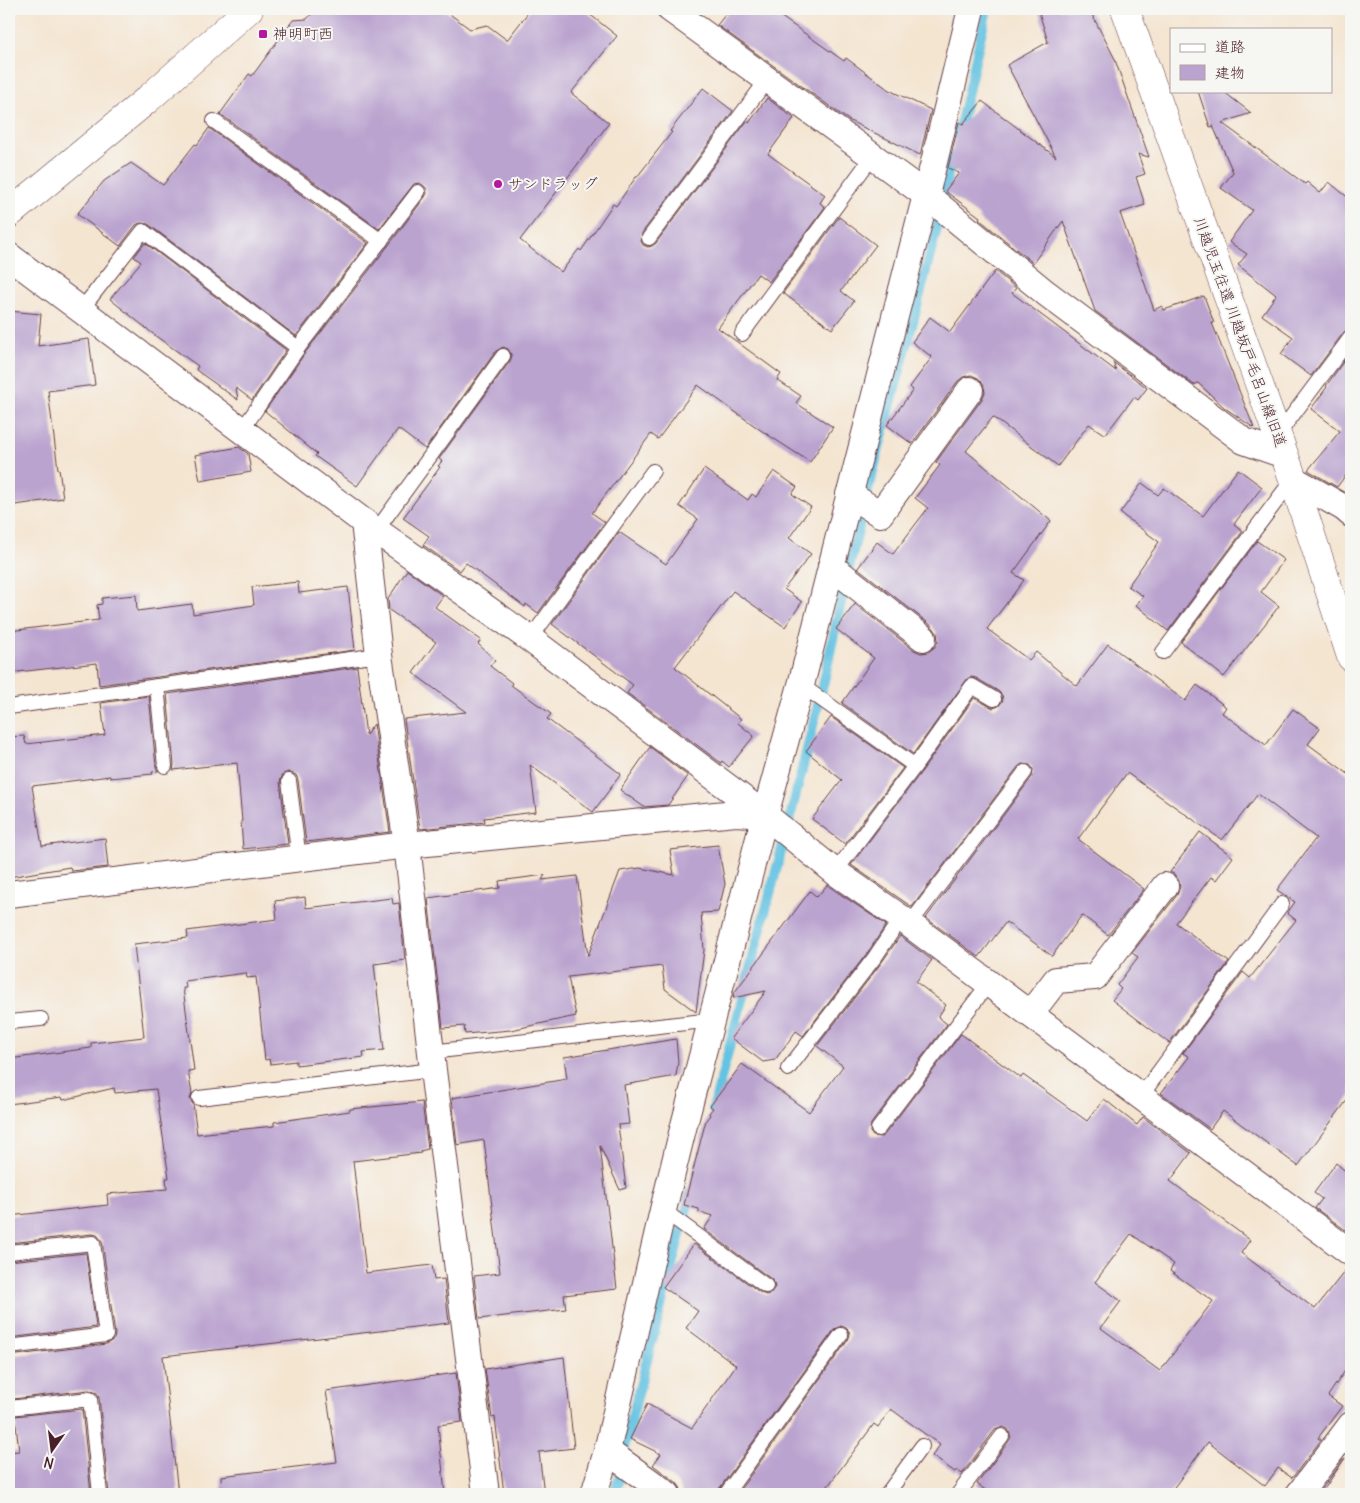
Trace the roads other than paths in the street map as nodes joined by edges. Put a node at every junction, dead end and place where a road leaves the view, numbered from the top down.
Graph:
1 (249, 9) edge
2 (971, 9) edge
3 (1125, 9) edge
4 (686, 13) edge
5 (767, 80) junction
6 (214, 121) dead end
7 (872, 157) junction
8 (418, 192) dead end
9 (926, 196) junction
10 (9, 214) edge
11 (649, 238) dead end
12 (381, 241) junction
13 (9, 256) edge
14 (81, 310) junction
15 (742, 334) dead end
16 (1351, 337) edge
17 (298, 348) junction
18 (502, 356) dead end
19 (970, 390) dead end
20 (242, 430) junction
21 (1285, 457) junction
22 (653, 471) dead end
23 (849, 494) junction
24 (1349, 506) edge
25 (370, 526) junction
26 (831, 566) junction
27 (923, 638) dead end
28 (530, 639) junction
29 (1163, 652) dead end
30 (379, 655) junction
31 (1351, 657) edge
32 (801, 685) junction
33 (157, 686) junction
34 (994, 699) dead end
35 (9, 707) edge
36 (166, 766) dead end
37 (915, 766) junction
38 (1025, 772) dead end
39 (289, 781) dead end
40 (765, 815) junction
41 (407, 845) junction
42 (299, 859) junction
43 (836, 872) junction
44 (1165, 886) dead end
45 (9, 894) edge
46 (1282, 904) dead end
47 (905, 921) junction
48 (989, 983) junction
49 (1030, 1014) junction
50 (41, 1018) dead end
51 (712, 1020) junction
52 (9, 1022) edge
53 (432, 1061) junction
54 (788, 1069) dead end
55 (1141, 1096) junction
56 (199, 1098) dead end
57 (878, 1130) dead end
58 (663, 1210) junction
59 (9, 1252) edge
60 (1351, 1253) edge
61 (766, 1286) dead end
62 (841, 1335) dead end
63 (9, 1347) edge
64 (9, 1408) edge
65 (1351, 1425) edge
66 (1002, 1436) dead end
67 (922, 1446) dead end
68 (607, 1451) junction
69 (100, 1494) edge
70 (486, 1494) edge
71 (594, 1494) edge
72 (667, 1494) edge
73 (726, 1494) edge
74 (886, 1494) edge
75 (958, 1494) edge
76 (1300, 1494) edge

1 - 10 street
2 - 9 street
3 - 21 street, 川越児玉往還 川越坂戸毛呂山線旧道
4 - 5 street
5 - 7 street
5 - 11 lane
6 - 12 lane
7 - 9 street
7 - 15 lane
8 - 12 lane
9 - 21 street
9 - 23 street
12 - 17 lane
13 - 14 street
14 - 17 lane
14 - 20 street
16 - 21 lane
17 - 20 lane
18 - 25 lane
19 - 23 street
20 - 25 street
21 - 24 street
21 - 29 lane
21 - 31 street, 川越児玉往還 川越坂戸毛呂山線旧道
22 - 28 lane
23 - 26 street
25 - 28 street
25 - 30 street
26 - 27 street
26 - 32 street
28 - 40 street
30 - 33 lane
30 - 41 street
32 - 37 lane
32 - 40 street
33 - 35 lane
33 - 36 lane
34 - 37 lane
37 - 43 lane
38 - 47 lane
39 - 42 lane
40 - 41 street
40 - 43 street
40 - 51 street
41 - 42 street
41 - 53 street
42 - 45 street
43 - 47 street
44 - 49 street
46 - 55 lane
47 - 48 street
47 - 54 lane
48 - 49 street
48 - 57 lane
49 - 55 street
50 - 52 lane
51 - 53 lane
51 - 58 street
53 - 56 lane
53 - 70 street
55 - 60 street
58 - 61 lane
58 - 68 street
59 - 63 lane
62 - 73 lane
64 - 69 lane
65 - 76 street
66 - 75 lane
67 - 74 lane
68 - 71 street
68 - 72 street

